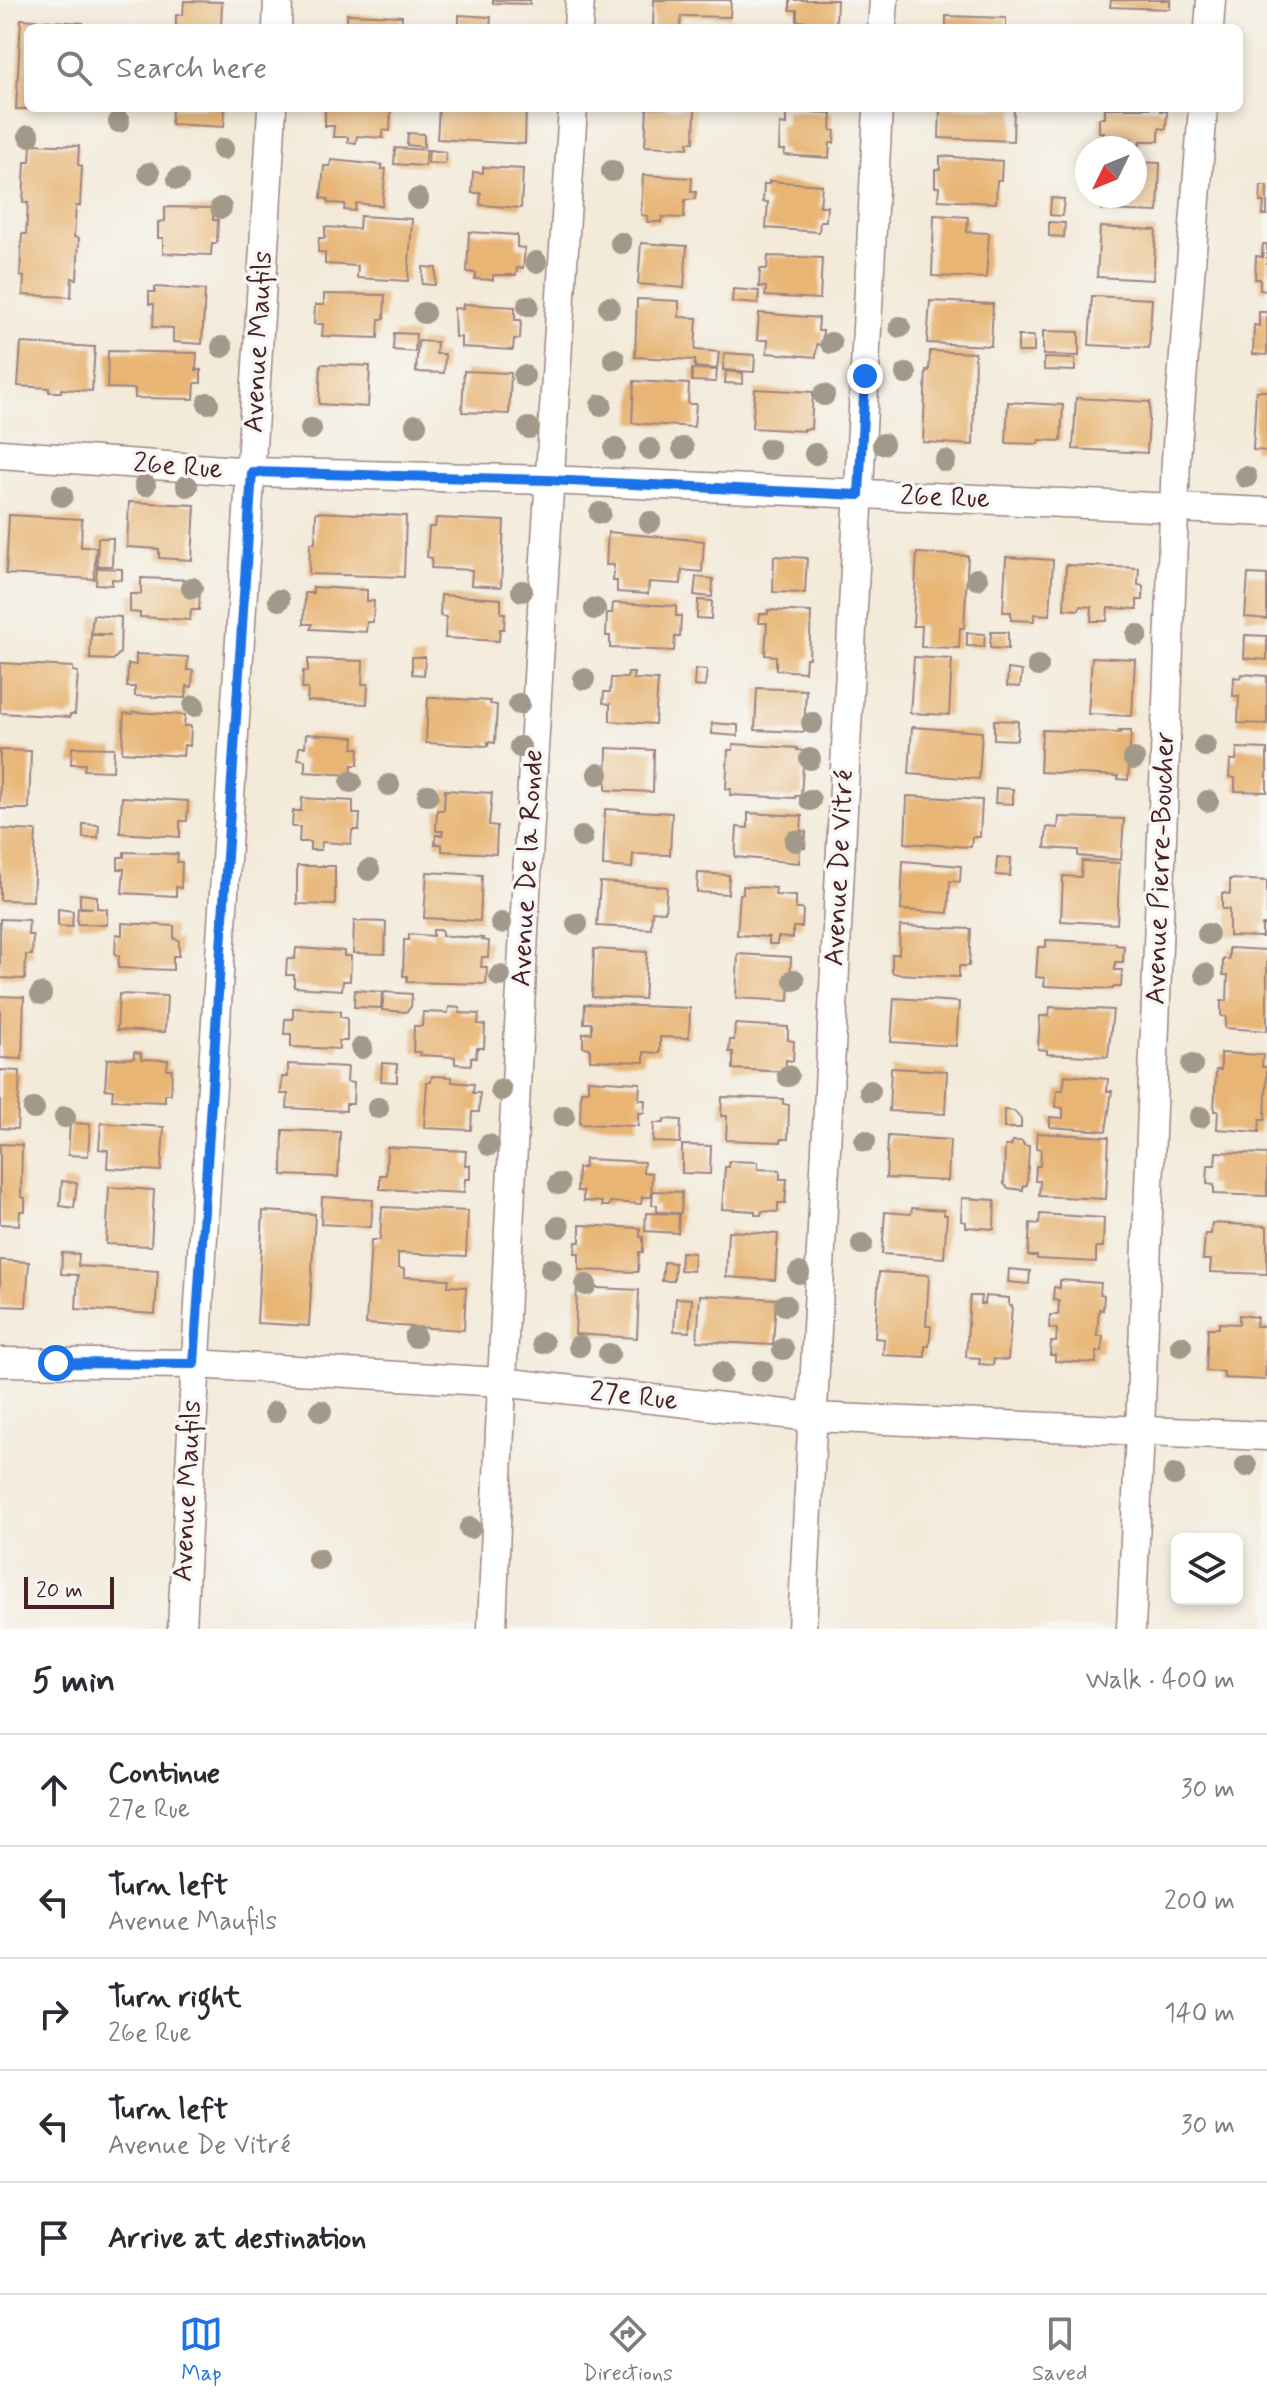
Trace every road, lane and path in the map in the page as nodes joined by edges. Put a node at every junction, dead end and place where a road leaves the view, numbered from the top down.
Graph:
1 (278, 0) edge
2 (580, 0) edge
3 (884, 0) edge
4 (1211, 0) edge
5 (277, 24) edge
6 (578, 24) edge
7 (882, 24) edge
8 (1209, 24) edge
9 (272, 112) edge
10 (573, 112) edge
11 (878, 112) edge
12 (1203, 112) edge
13 (0, 454) edge
14 (252, 472) junction
15 (548, 480) junction
16 (859, 495) junction
17 (1175, 508) junction
18 (1267, 512) edge
19 (0, 1362) edge
20 (194, 1364) junction
21 (501, 1382) junction
22 (812, 1417) junction
23 (1140, 1431) junction
24 (1267, 1436) edge
25 (182, 1629) edge
26 (492, 1629) edge
27 (802, 1629) edge
28 (1131, 1629) edge

1 - 5 street
2 - 6 street
3 - 7 street
4 - 8 street
9 - 14 street, Avenue Maufils
10 - 15 street, Avenue De la Ronde
11 - 16 street, Avenue De Vitré
12 - 17 street, Avenue Pierre-Boucher
13 - 14 street, 26e Rue
14 - 15 street, 26e Rue
14 - 20 street, Avenue Maufils
15 - 16 street, 26e Rue
15 - 21 street, Avenue De la Ronde
16 - 17 street, 26e Rue
16 - 22 street, Avenue De Vitré
17 - 18 street, 26e Rue
17 - 23 street, Avenue Pierre-Boucher
19 - 20 street, 27e Rue
20 - 21 street, 27e Rue
20 - 25 street, Avenue Maufils
21 - 22 street, 27e Rue
21 - 26 street, Avenue De la Ronde
22 - 23 street, 27e Rue
22 - 27 street, Avenue De Vitré
23 - 24 street, 27e Rue
23 - 28 street, Avenue Pierre-Boucher

